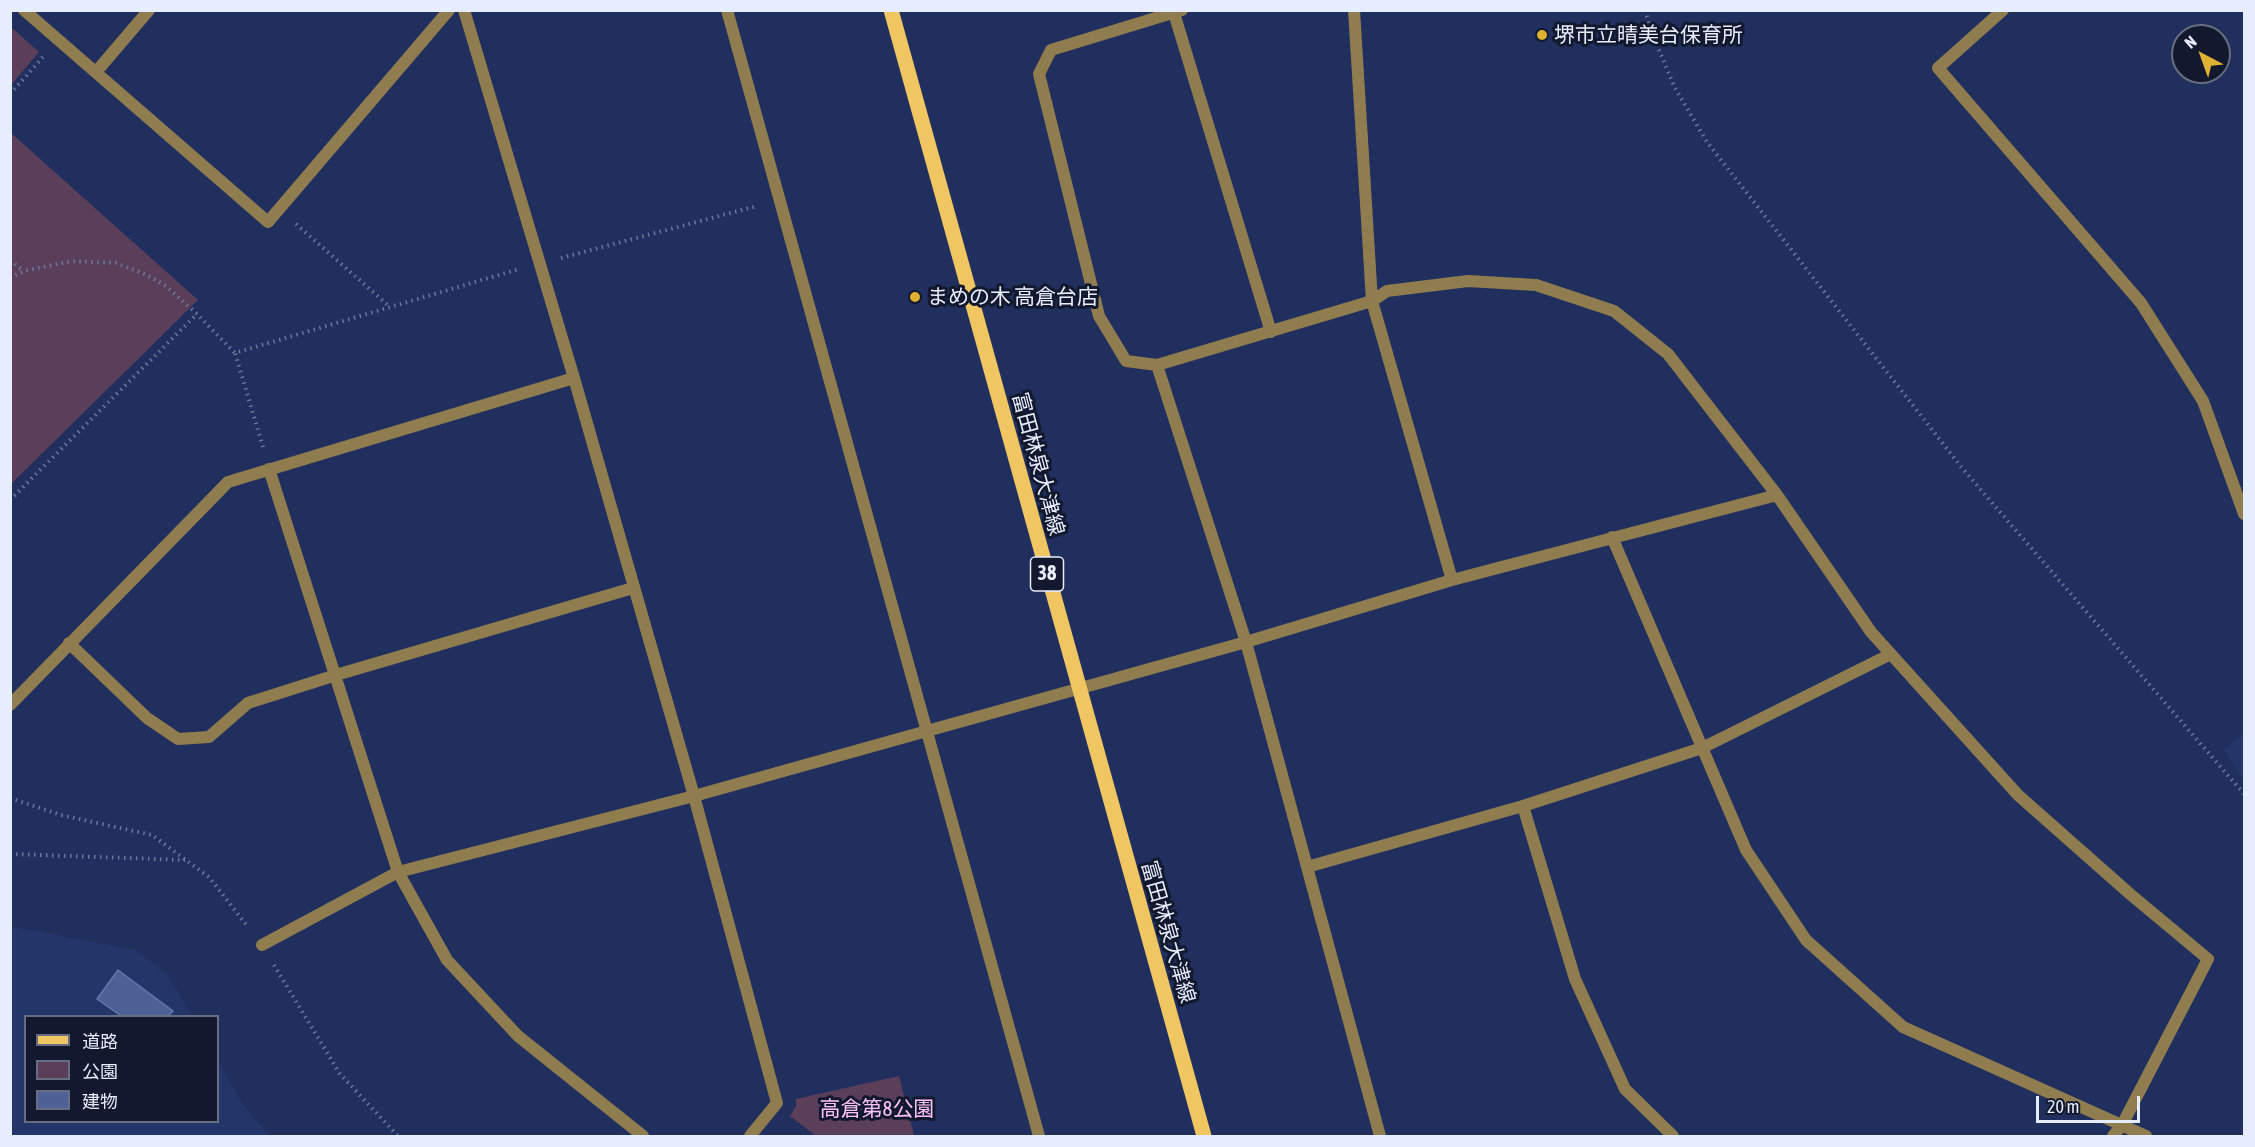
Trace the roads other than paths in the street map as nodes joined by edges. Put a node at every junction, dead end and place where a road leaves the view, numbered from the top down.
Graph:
1 (24, 10) edge
2 (149, 10) edge
3 (449, 10) edge
4 (464, 10) edge
5 (727, 10) edge
6 (891, 10) edge
7 (1354, 10) edge
8 (2003, 10) edge
9 (1178, 12) edge
10 (96, 72) junction
11 (1372, 301) junction
12 (1271, 332) junction
13 (1157, 365) junction
14 (574, 378) junction
15 (269, 469) junction
16 (1777, 495) junction
17 (2244, 514) edge
18 (1612, 537) junction
19 (1452, 580) junction
20 (633, 588) junction
21 (1246, 642) junction
22 (69, 643) junction
23 (1891, 654) junction
24 (336, 675) junction
25 (1078, 689) junction
26 (10, 705) edge
27 (925, 731) junction
28 (1702, 748) junction
29 (694, 796) junction
30 (1523, 806) junction
31 (1306, 867) junction
32 (398, 873) junction
33 (262, 945) road end
34 (2122, 1125) junction
35 (643, 1137) edge
36 (750, 1137) edge
37 (1039, 1137) edge
38 (1204, 1137) edge
39 (1380, 1137) edge
40 (1673, 1137) edge
41 (2113, 1137) edge
42 (2146, 1137) edge

1 - 10 street
2 - 10 street
3 - 10 street
4 - 14 street
5 - 27 street
6 - 25 main road, 富田林泉大津線 / 38
7 - 11 street
8 - 17 street
9 - 12 street
9 - 13 street
11 - 12 street
11 - 16 street
11 - 19 street
12 - 13 street
13 - 21 street
14 - 15 street
14 - 20 street
15 - 22 street
15 - 24 street
16 - 18 street
16 - 23 street
18 - 19 street
18 - 28 street
19 - 21 street
20 - 24 street
20 - 29 street
21 - 25 street
21 - 31 street
22 - 24 street
22 - 26 street
23 - 28 street
23 - 34 street
24 - 32 street
25 - 27 street
25 - 38 main road, 富田林泉大津線 / 38
27 - 29 street
27 - 37 street
28 - 30 street
28 - 34 street
29 - 32 street
29 - 36 street
30 - 31 street
30 - 40 street
31 - 39 street
32 - 33 street
32 - 35 street
34 - 41 street
34 - 42 street

